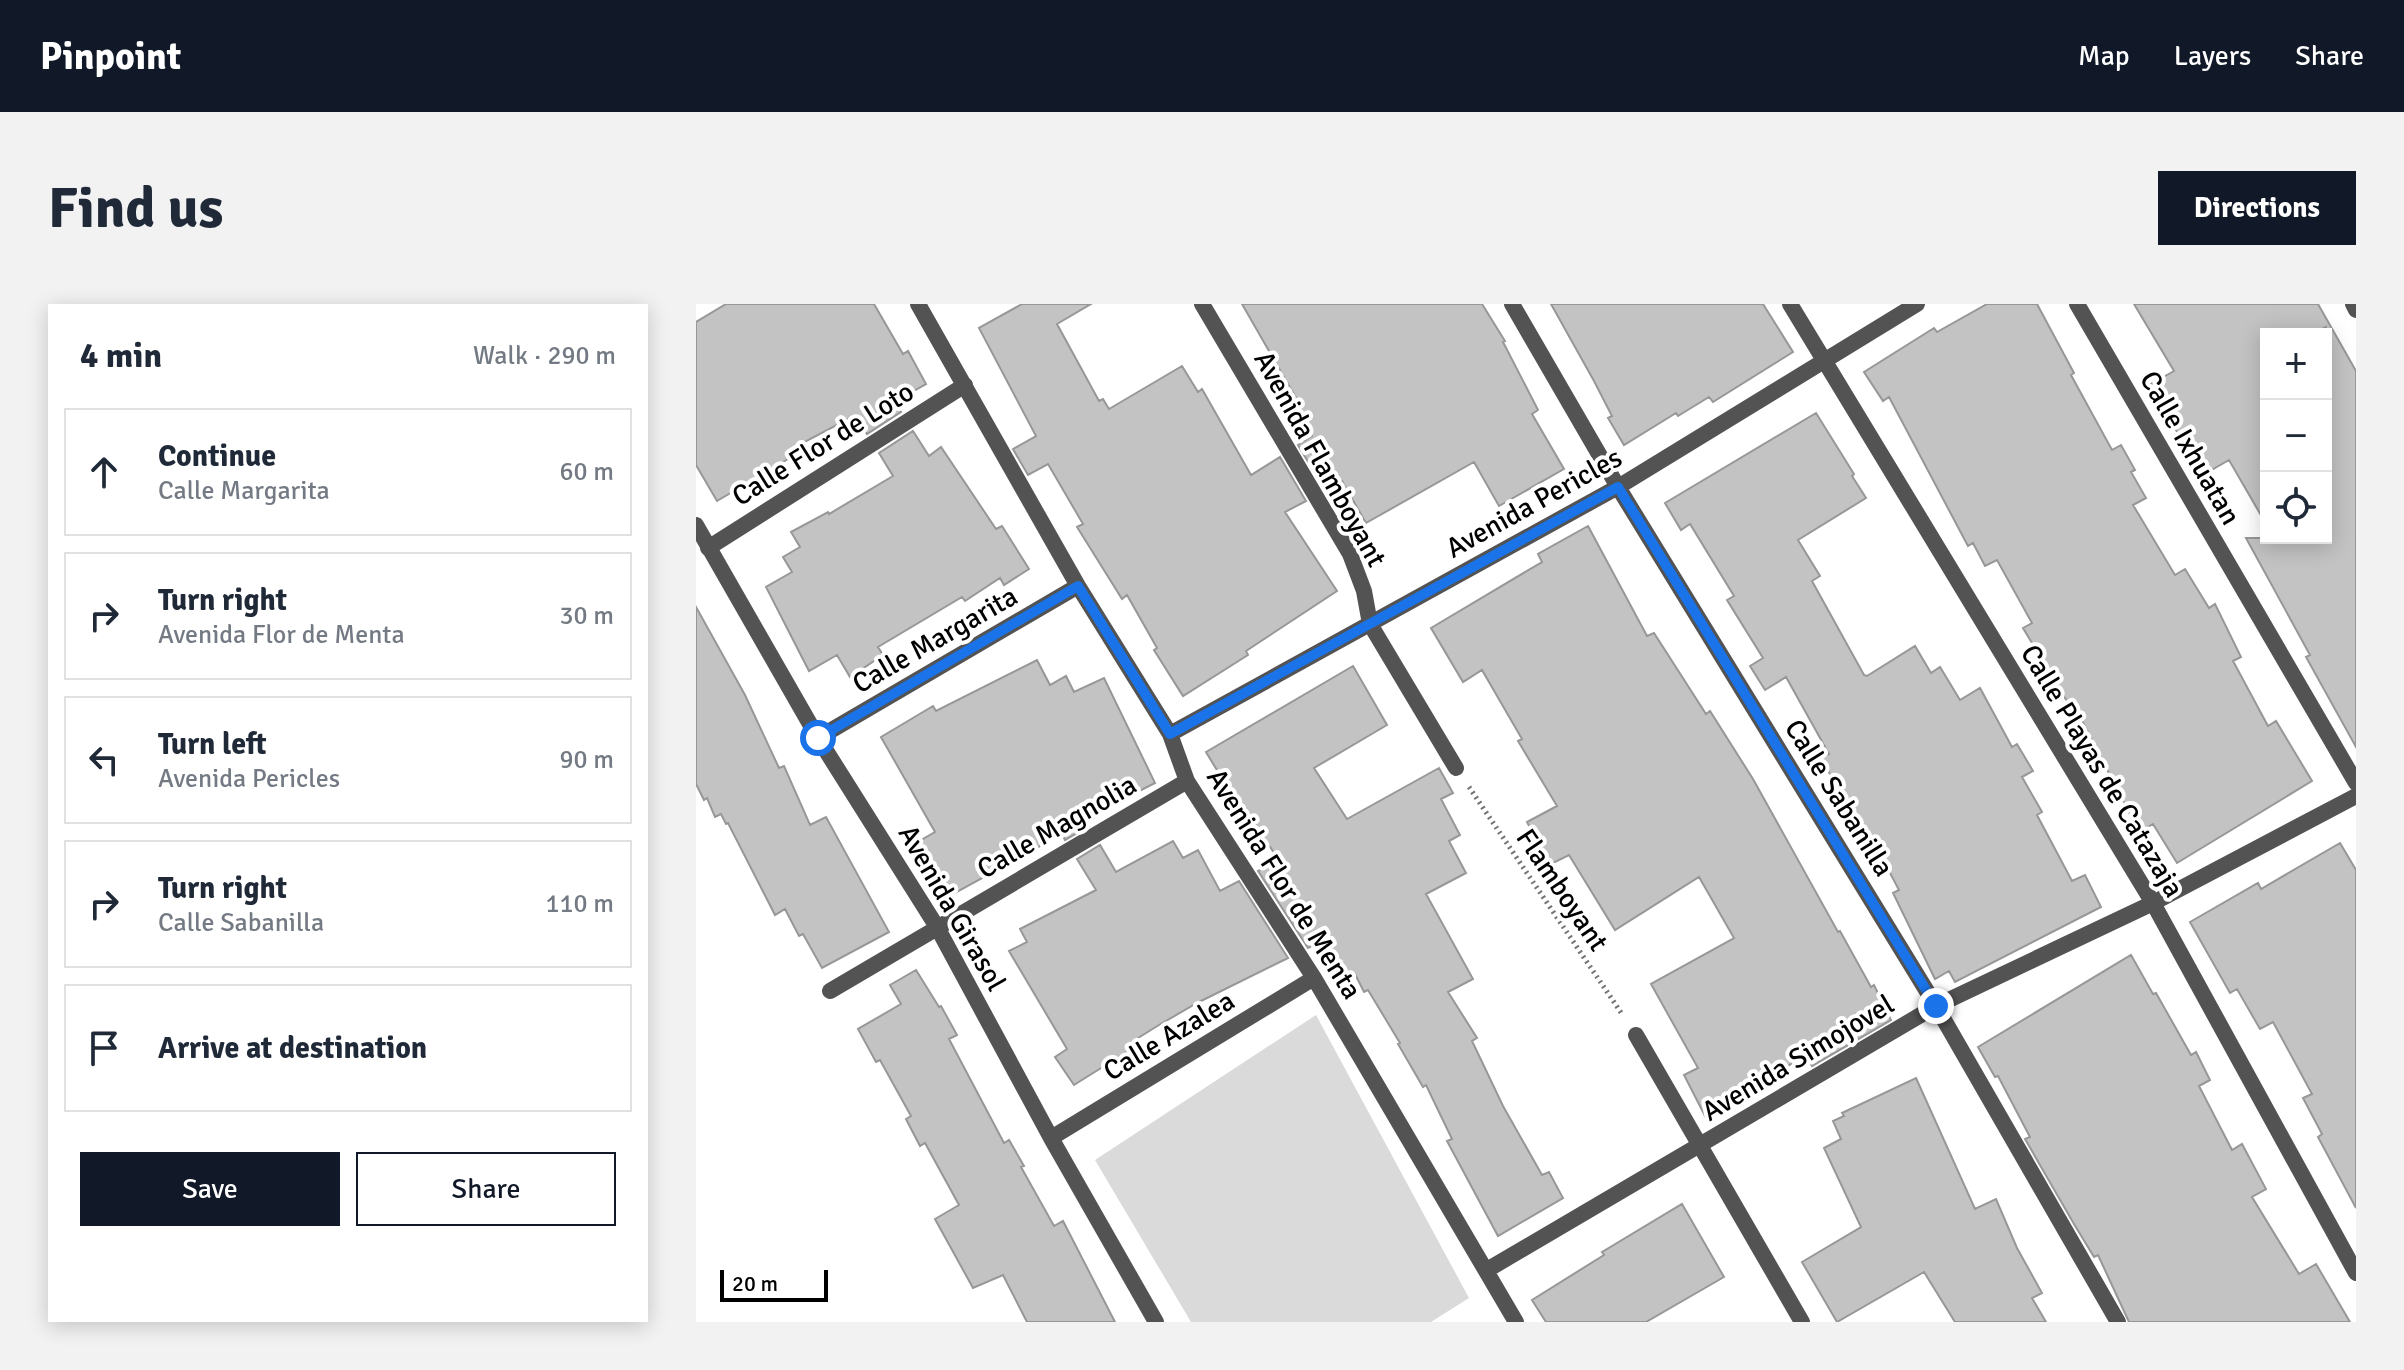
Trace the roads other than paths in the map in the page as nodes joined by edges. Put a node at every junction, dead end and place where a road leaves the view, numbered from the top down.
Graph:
1 (918, 304) edge
2 (1202, 304) edge
3 (1512, 304) edge
4 (1790, 304) edge
5 (1917, 304) edge
6 (2077, 304) edge
7 (2353, 304) edge
8 (2356, 310) edge
9 (1825, 362) junction
10 (965, 385) junction
11 (1618, 487) junction
12 (696, 525) edge
13 (708, 548) junction
14 (1078, 586) junction
15 (1370, 624) junction
16 (1170, 734) junction
17 (818, 738) junction
18 (1456, 768) road end
19 (1187, 781) junction
20 (2356, 783) edge
21 (2356, 796) edge
22 (2153, 903) junction
23 (937, 927) junction
24 (1314, 978) junction
25 (830, 991) dead end
26 (1936, 1006) junction
27 (1636, 1035) road end
28 (1051, 1138) junction
29 (1700, 1147) junction
30 (1487, 1270) junction
31 (2356, 1273) edge
32 (1507, 1319) edge
33 (1156, 1322) edge
34 (1802, 1322) edge
35 (2118, 1322) edge

1 - 10 street, Avenida Flor de Menta
2 - 15 street, Avenida Flamboyant
3 - 11 street, Calle Sabanilla
4 - 9 street, Calle Playas de Catazaja
5 - 9 street, Avenida Pericles
6 - 20 street, Calle Ixhuatan
7 - 8 street
9 - 11 street, Avenida Pericles
9 - 22 street, Calle Playas de Catazaja
10 - 13 street, Calle Flor de Loto
10 - 14 street, Avenida Flor de Menta
11 - 15 street, Avenida Pericles
11 - 26 street, Calle Sabanilla
12 - 13 street, Avenida Girasol
13 - 17 street, Avenida Girasol
14 - 16 street, Avenida Flor de Menta
14 - 17 street, Calle Margarita
15 - 16 street, Avenida Pericles
15 - 18 street, Avenida Flamboyant
16 - 19 street, Avenida Flor de Menta
17 - 23 street, Avenida Girasol
19 - 23 street, Calle Magnolia
19 - 24 street, Avenida Flor de Menta
21 - 22 street, Avenida Simojovel
22 - 26 street, Avenida Simojovel
22 - 31 street, Calle Playas de Catazaja
23 - 25 street, Calle Magnolia
23 - 28 street, Avenida Girasol
24 - 28 street, Calle Azalea
24 - 30 street, Avenida Flor de Menta
26 - 29 street, Avenida Simojovel
26 - 35 street, Calle Sabanilla
27 - 29 street
28 - 33 street, Avenida Girasol
29 - 30 street, Avenida Simojovel
29 - 34 street
30 - 32 street, Avenida Flor de Menta

